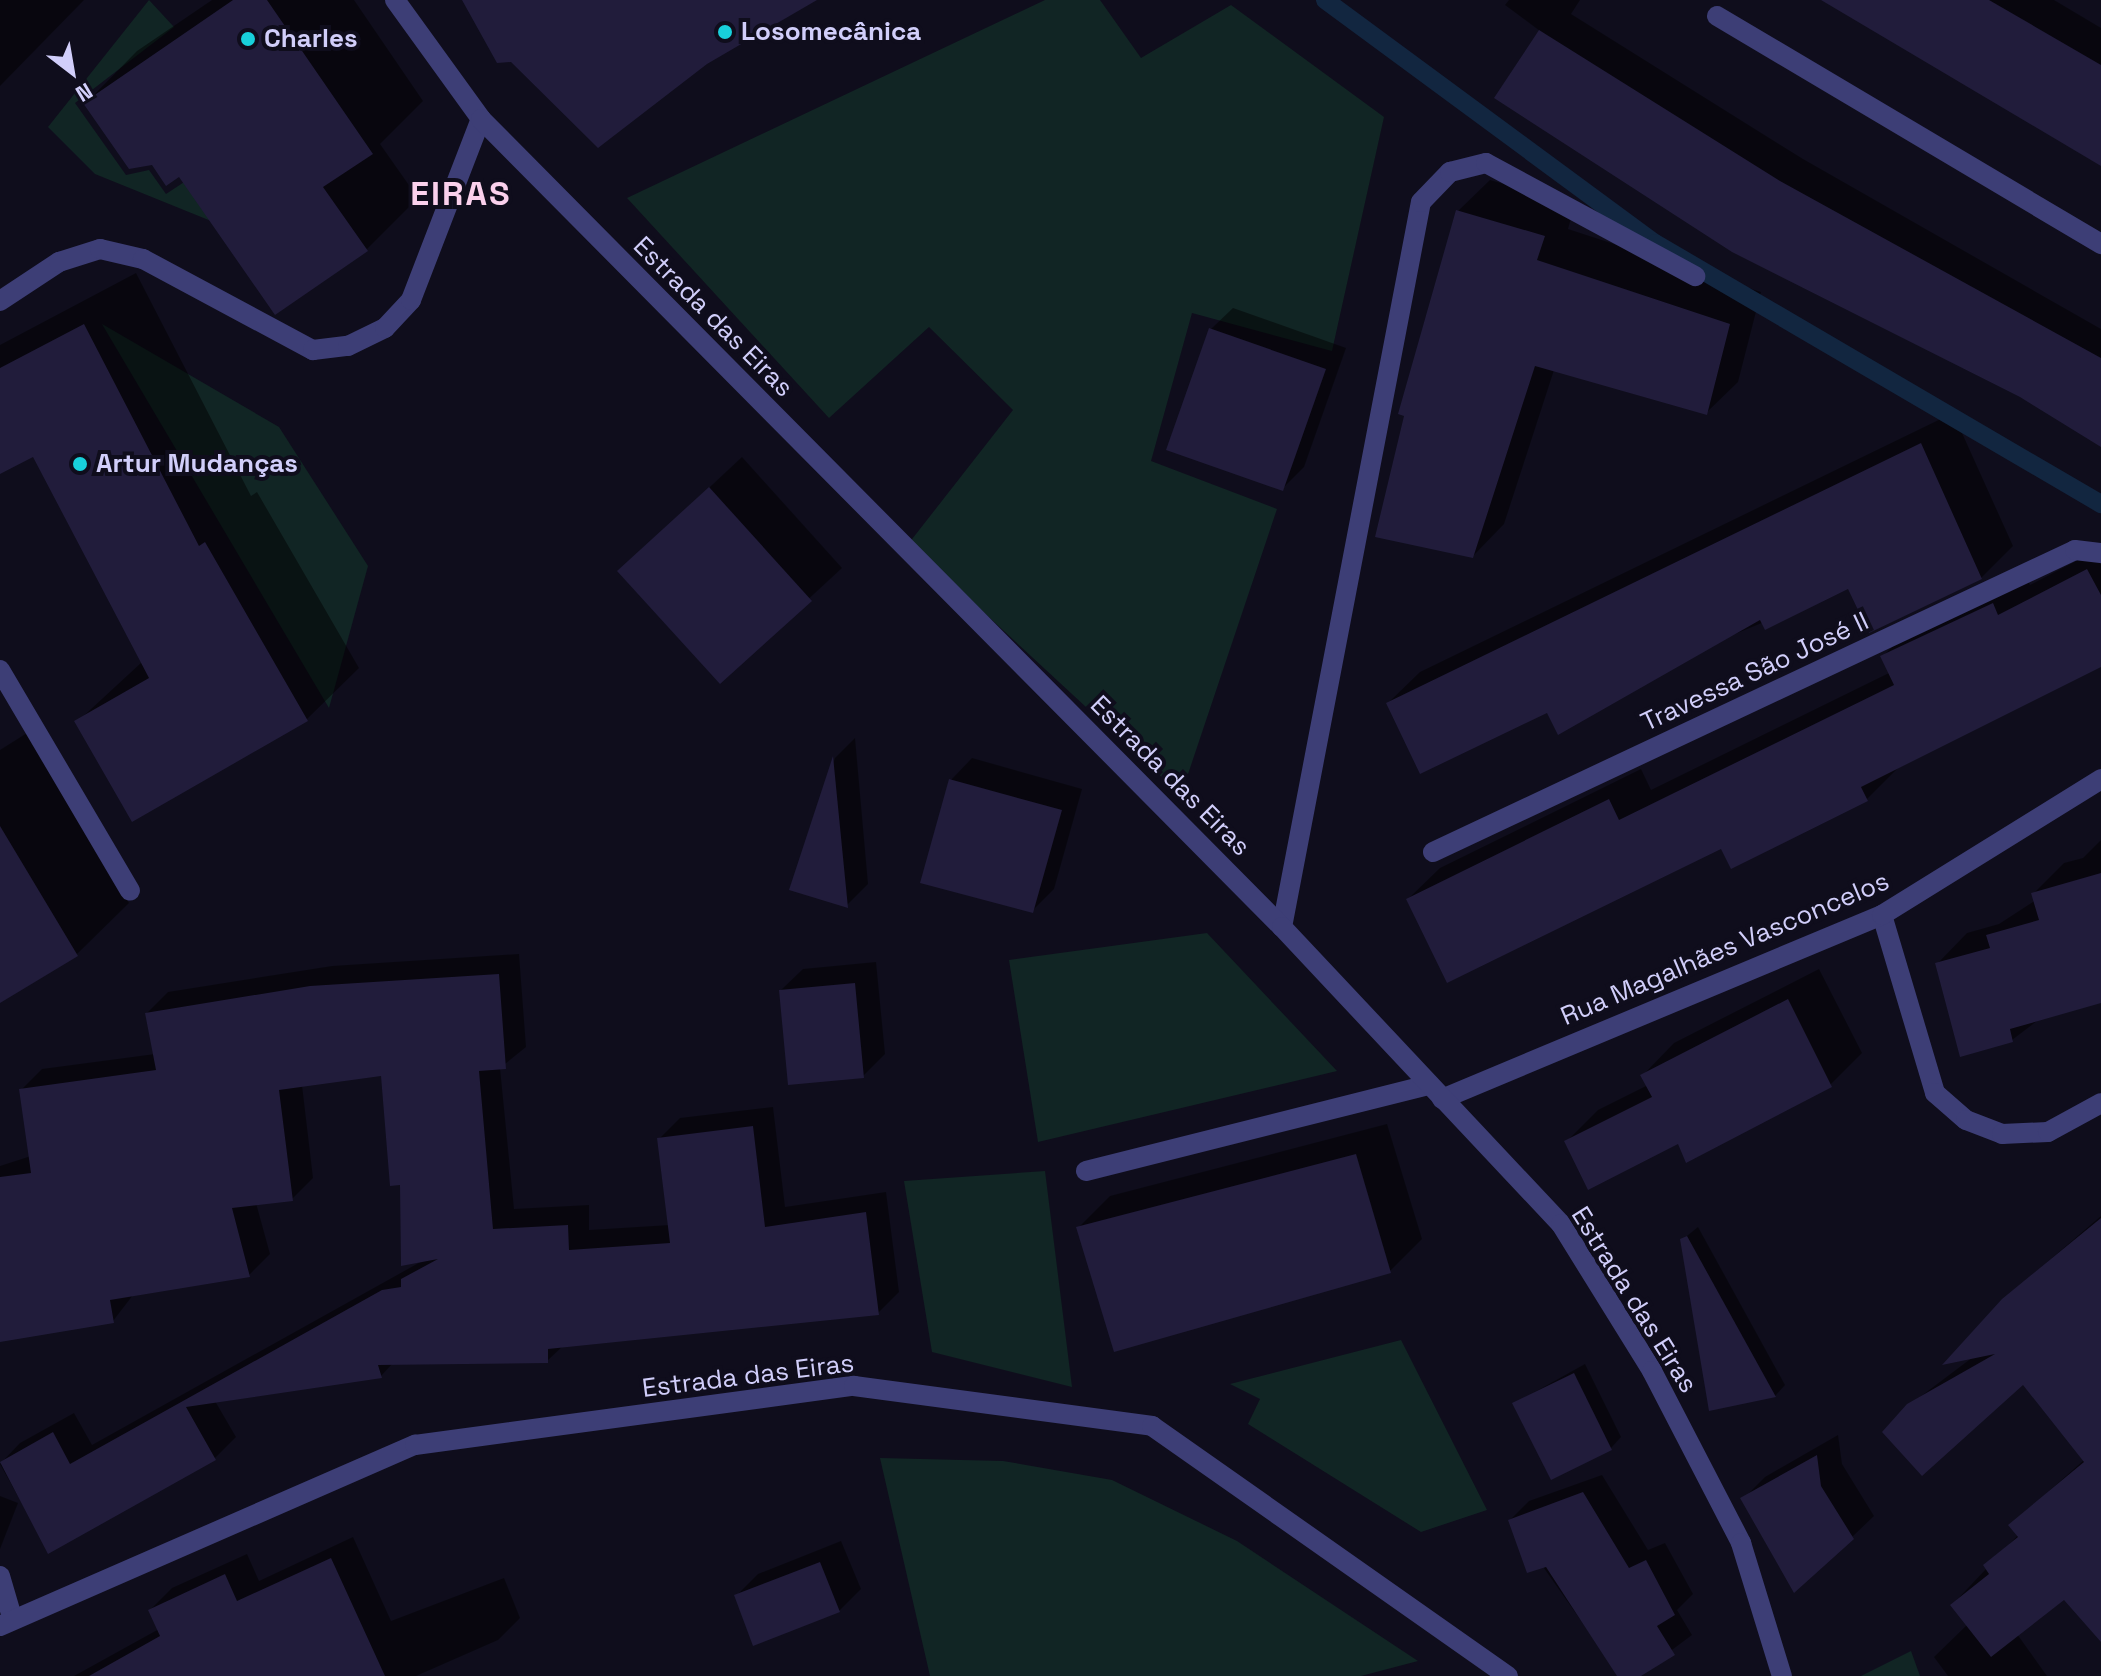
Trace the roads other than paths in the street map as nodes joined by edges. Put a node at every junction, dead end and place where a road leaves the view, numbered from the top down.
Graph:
1 (395, 0) edge
2 (1717, 16) dead end
3 (481, 119) junction
4 (2101, 244) edge
5 (1695, 276) dead end
6 (0, 301) edge
7 (2101, 553) edge
8 (0, 670) edge
9 (2101, 779) edge
10 (1433, 852) dead end
11 (130, 891) dead end
12 (1882, 915) junction
13 (1282, 927) junction
14 (1436, 1092) junction
15 (2101, 1103) edge
16 (1086, 1171) dead end
17 (0, 1576) edge
18 (6, 1622) edge
19 (1508, 1676) edge
20 (1782, 1676) edge

1 - 3 street, Estrada das Eiras
2 - 4 street
3 - 6 street
3 - 13 street, Estrada das Eiras
5 - 13 street
7 - 10 street, Travessa São José II
8 - 11 street
9 - 12 street, Rua Magalhães Vasconcelos
12 - 14 street, Rua Magalhães Vasconcelos
12 - 15 street
13 - 14 street, Estrada das Eiras
14 - 16 street, Rua Magalhães Vasconcelos
14 - 20 street, Estrada das Eiras
17 - 18 street
18 - 19 street, Estrada das Eiras

